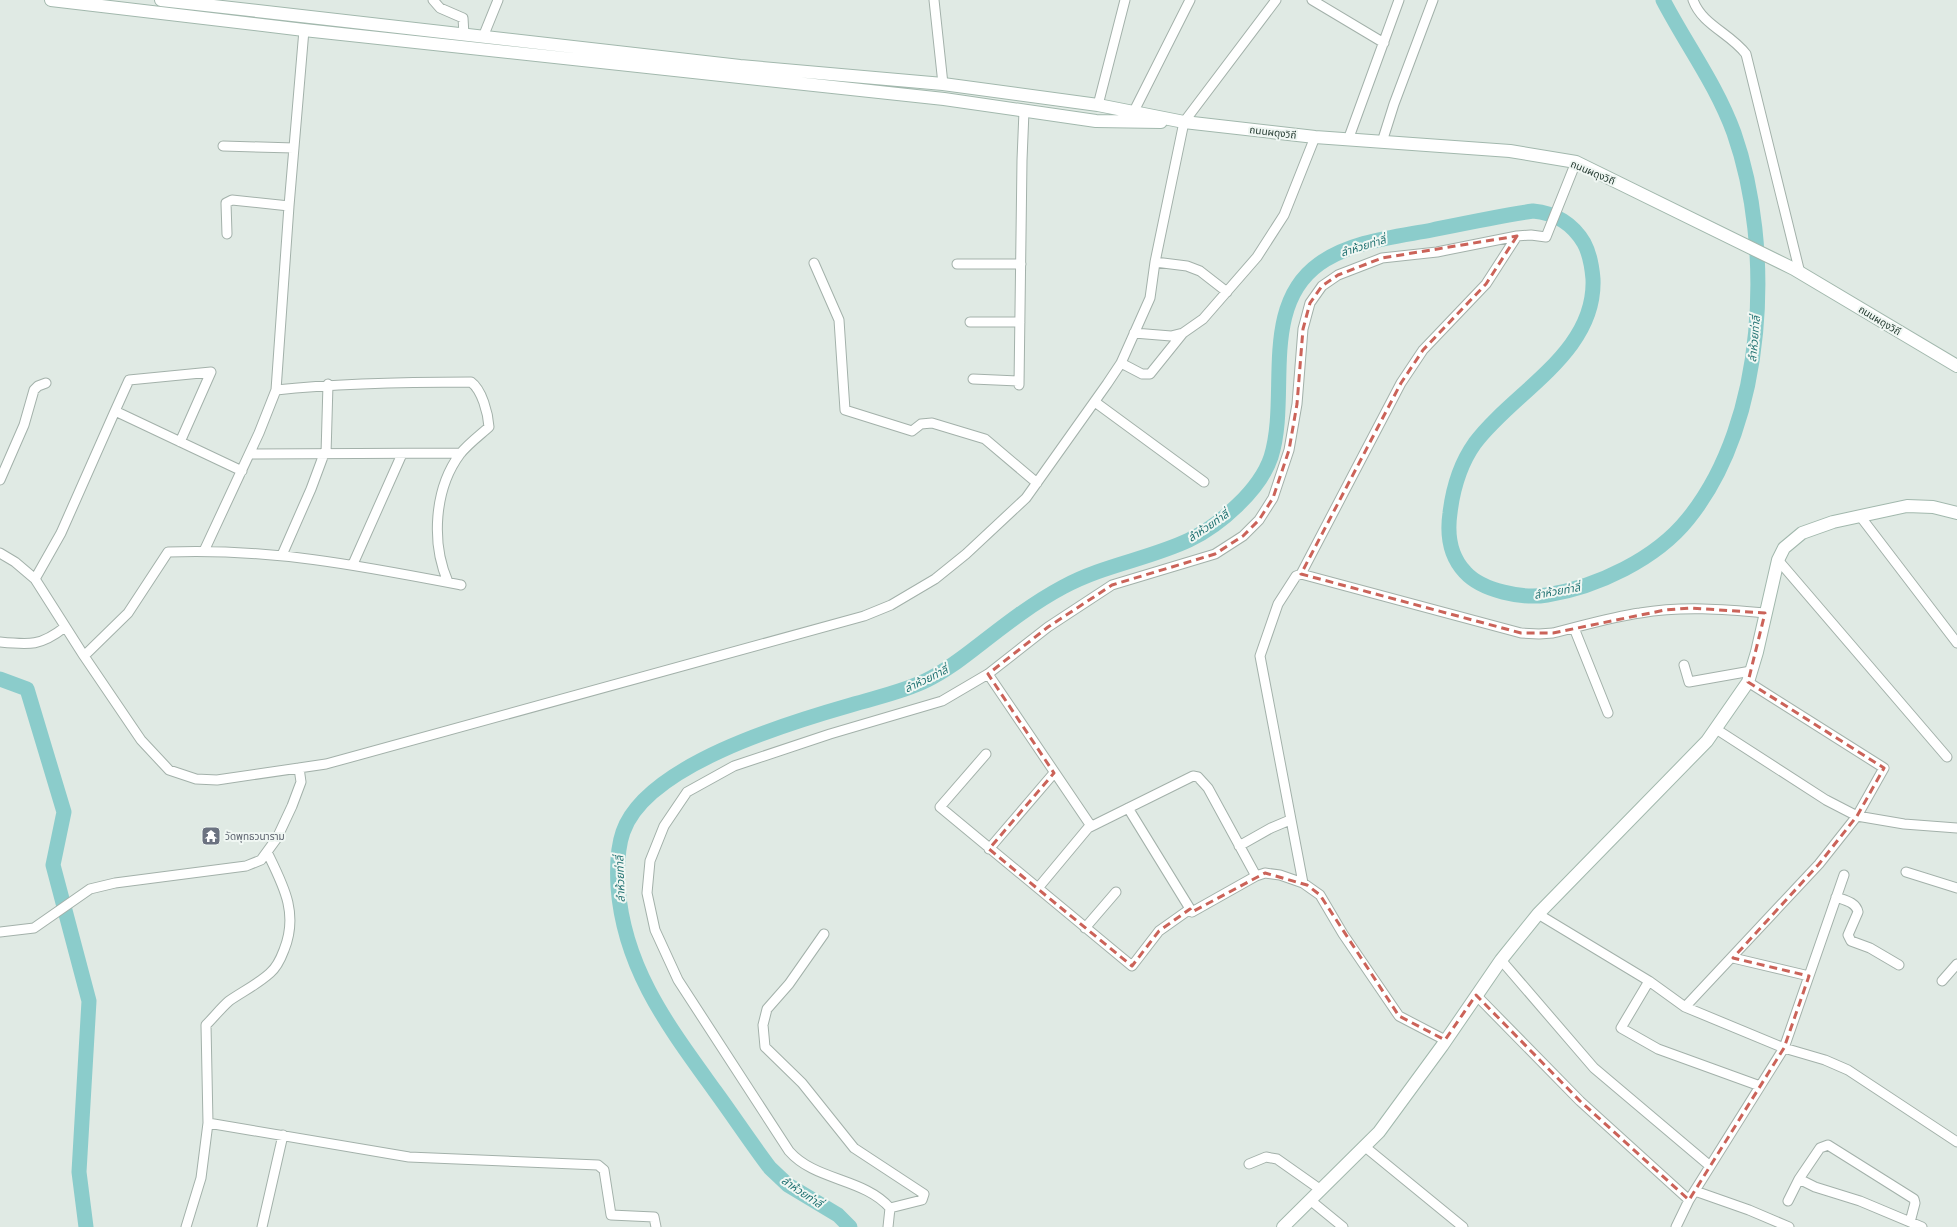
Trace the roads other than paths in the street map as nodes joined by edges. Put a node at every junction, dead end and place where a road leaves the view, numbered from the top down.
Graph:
1 (51, 0) edge
2 (161, 0) edge
3 (433, 0) edge
4 (498, 0) edge
5 (934, 0) edge
6 (1125, 0) edge
7 (1190, 0) edge
8 (1276, 0) edge
9 (1312, 0) edge
10 (1399, 0) edge
11 (1433, 0) edge
12 (1693, 0) edge
13 (304, 30) junction
14 (464, 35) junction
15 (483, 37) junction
16 (1384, 43) junction
17 (943, 84) junction
18 (1098, 105) junction
19 (1024, 111) junction
20 (1134, 111) junction
21 (1184, 122) junction
22 (1315, 137) junction
23 (1348, 140) junction
24 (1382, 142) junction
25 (223, 146) dead end
26 (294, 148) junction
27 (1576, 162) junction
28 (289, 206) junction
29 (227, 234) dead end
30 (1517, 236) junction
31 (1155, 262) junction
32 (814, 264) dead end
33 (957, 264) dead end
34 (1021, 264) junction
35 (1797, 271) junction
36 (1227, 292) junction
37 (970, 322) dead end
38 (1020, 322) junction
39 (1134, 333) junction
40 (1183, 333) junction
41 (1121, 363) junction
42 (1957, 366) edge
43 (973, 379) dead end
44 (46, 384) dead end
45 (328, 384) junction
46 (276, 390) junction
47 (1095, 402) junction
48 (115, 411) junction
49 (180, 442) junction
50 (461, 453) junction
51 (250, 454) junction
52 (325, 454) junction
53 (402, 454) junction
54 (242, 471) junction
55 (0, 480) edge
56 (1204, 482) dead end
57 (1037, 483) junction
58 (1957, 513) edge
59 (1860, 516) junction
60 (204, 551) junction
61 (0, 553) edge
62 (282, 555) junction
63 (1778, 560) junction
64 (353, 564) junction
65 (1301, 574) junction
66 (35, 579) junction
67 (448, 582) junction
68 (461, 585) dead end
69 (1765, 613) junction
70 (65, 628) junction
71 (1574, 628) junction
72 (0, 642) edge
73 (1957, 642) edge
74 (84, 656) junction
75 (1684, 665) dead end
76 (988, 674) junction
77 (1749, 676) junction
78 (1608, 713) dead end
79 (1716, 729) junction
80 (986, 754) dead end
81 (1947, 757) dead end
82 (299, 768) junction
83 (1054, 773) junction
84 (1128, 808) junction
85 (1857, 816) junction
86 (1290, 820) junction
87 (1091, 826) junction
88 (1957, 828) edge
89 (1239, 846) junction
90 (989, 849) junction
91 (266, 852) junction
92 (1906, 872) dead end
93 (1844, 875) dead end
94 (1256, 876) junction
95 (1303, 883) junction
96 (1038, 888) junction
97 (1957, 888) edge
98 (1116, 892) dead end
99 (1836, 897) junction
100 (1190, 909) junction
101 (1538, 914) junction
102 (1085, 928) junction
103 (0, 932) edge
104 (824, 934) dead end
105 (1733, 958) junction
106 (1501, 960) junction
107 (1957, 964) edge
108 (1899, 965) dead end
109 (1809, 976) junction
110 (1649, 981) junction
111 (1942, 981) dead end
112 (1476, 995) junction
113 (1685, 1007) junction
114 (1446, 1040) junction
115 (1784, 1048) junction
116 (1760, 1086) junction
117 (208, 1123) junction
118 (284, 1135) junction
119 (1957, 1142) edge
120 (1364, 1146) junction
121 (1249, 1164) dead end
122 (1710, 1166) junction
123 (1800, 1180) junction
124 (1321, 1190) junction
125 (1695, 1191) junction
126 (1310, 1200) junction
127 (1689, 1200) junction
128 (1788, 1201) dead end
129 (890, 1208) junction
130 (1910, 1222) junction
131 (186, 1227) edge
132 (262, 1227) edge
133 (656, 1227) edge
134 (888, 1227) edge
135 (1282, 1227) edge
136 (1343, 1227) edge
137 (1463, 1227) edge
138 (1676, 1227) edge
139 (1789, 1227) edge
140 (1922, 1227) edge

1 - 13 main road
2 - 14 main road
3 - 14 street
4 - 15 street
5 - 17 street
6 - 18 street
7 - 20 street
8 - 21 street
9 - 16 street
10 - 16 street
11 - 24 street
12 - 35 street
13 - 19 main road
13 - 26 street
14 - 15 main road
15 - 17 main road
16 - 23 street
17 - 18 main road
18 - 20 main road
19 - 21 main road
19 - 34 street
20 - 21 main road
21 - 22 main road, ถนนผดุงวิถี
21 - 31 street
22 - 23 main road, ถนนผดุงวิถี
22 - 36 street
23 - 24 main road, ถนนผดุงวิถี
24 - 27 main road, ถนนผดุงวิถี
25 - 26 street
26 - 28 street
27 - 30 street
27 - 35 main road, ถนนผดุงวิถี
28 - 29 street
28 - 46 street
30 - 65 street
30 - 76 street
31 - 36 street
31 - 39 street
32 - 57 street
33 - 34 street
34 - 38 street
35 - 42 main road, ถนนผดุงวิถี
36 - 40 street
37 - 38 street
38 - 43 street
39 - 40 street
39 - 41 street
40 - 41 street
41 - 47 street
44 - 55 street
45 - 46 street
45 - 50 street
45 - 52 street
46 - 51 street
47 - 56 street
47 - 57 street
48 - 49 street
48 - 49 street
48 - 66 street
49 - 54 street
50 - 53 street
50 - 67 street
51 - 52 street
51 - 54 street
52 - 53 street
52 - 62 street
53 - 64 street
54 - 60 street
57 - 82 street
58 - 59 main road
59 - 63 main road
59 - 73 street
60 - 62 street
60 - 74 street
61 - 66 street
62 - 64 street
63 - 69 main road
63 - 81 street
64 - 67 street
65 - 71 street
65 - 86 street
66 - 70 street
67 - 68 street
69 - 71 street
69 - 77 main road
70 - 72 street
70 - 74 street
71 - 78 street
74 - 82 street
75 - 77 street
76 - 83 street
76 - 129 street
77 - 79 main road
77 - 85 street
79 - 85 street
79 - 101 main road
80 - 90 street
82 - 91 street
83 - 87 street
83 - 90 street
84 - 87 street
84 - 89 street
84 - 100 street
85 - 88 street
85 - 105 street
86 - 89 street
86 - 95 street
87 - 96 street
89 - 94 street
90 - 96 street
91 - 103 street
91 - 117 street
92 - 97 street
93 - 99 street
94 - 95 street
94 - 100 street
95 - 114 street
96 - 102 street
98 - 102 street
99 - 108 street
99 - 109 street
100 - 102 street
101 - 106 main road
101 - 110 street
104 - 129 street
105 - 109 street
105 - 113 street
106 - 112 main road
106 - 122 street
107 - 111 street
109 - 115 street
110 - 113 street
110 - 116 street
112 - 114 main road
112 - 127 street
113 - 115 street
114 - 120 main road
115 - 116 street
115 - 119 street
116 - 122 street
117 - 118 street
117 - 131 street
118 - 132 street
118 - 133 street
120 - 124 main road
120 - 137 street
121 - 124 street
122 - 125 street
123 - 128 street
123 - 130 street
123 - 130 street
124 - 126 main road
125 - 127 street
125 - 139 street
126 - 135 main road
126 - 136 street
127 - 138 street
129 - 134 street
130 - 140 street

